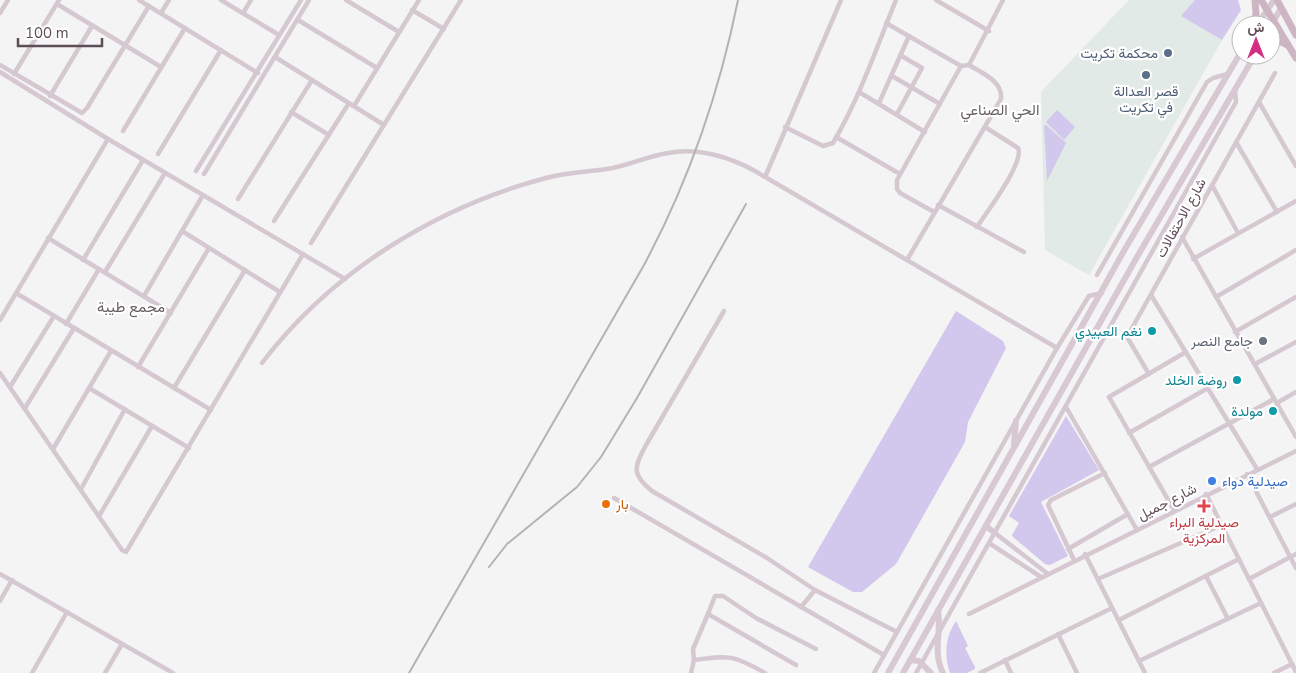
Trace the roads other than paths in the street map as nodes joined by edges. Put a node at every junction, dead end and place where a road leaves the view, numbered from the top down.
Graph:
1 (8, 0) edge
2 (139, 0) edge
3 (169, 0) edge
4 (221, 0) edge
5 (251, 0) edge
6 (301, 0) edge
7 (309, 0) edge
8 (346, 0) edge
9 (419, 0) edge
10 (461, 0) edge
11 (841, 0) edge
12 (896, 0) edge
13 (936, 0) edge
14 (1003, 0) edge
15 (1255, 0) edge
16 (1261, 0) edge
17 (1275, 0) edge
18 (58, 2) edge
19 (149, 6) junction
20 (1281, 8) junction
21 (412, 10) junction
22 (1267, 10) junction
23 (0, 13) edge
24 (161, 13) junction
25 (243, 13) junction
26 (1256, 15) edge
27 (1263, 15) edge
28 (1269, 15) edge
29 (1277, 15) edge
30 (298, 20) junction
31 (886, 24) junction
32 (92, 26) junction
33 (184, 28) junction
34 (444, 28) junction
35 (989, 31) junction
36 (399, 32) junction
37 (279, 35) junction
38 (1281, 35) edge
39 (1296, 35) edge
40 (909, 36) junction
41 (1281, 42) edge
42 (125, 45) junction
43 (1289, 46) junction
44 (221, 50) junction
45 (900, 55) junction
46 (275, 57) junction
47 (1296, 58) edge
48 (0, 65) edge
49 (969, 65) junction
50 (1233, 65) edge
51 (1250, 65) edge
52 (961, 66) junction
53 (161, 67) junction
54 (377, 68) junction
55 (0, 72) edge
56 (257, 73) junction
57 (1275, 73) dead end
58 (14, 74) junction
59 (1228, 74) junction
60 (263, 76) junction
61 (892, 76) junction
62 (312, 80) junction
63 (912, 86) junction
64 (1235, 90) junction
65 (860, 92) junction
66 (50, 96) junction
67 (1259, 102) junction
68 (878, 103) junction
69 (940, 104) junction
70 (352, 105) junction
71 (292, 112) junction
72 (897, 114) junction
73 (384, 125) junction
74 (785, 127) junction
75 (985, 127) junction
76 (123, 131) dead end
77 (925, 132) junction
78 (329, 135) junction
79 (836, 138) junction
80 (108, 139) junction
81 (1236, 142) junction
82 (158, 154) dead end
83 (143, 160) junction
84 (1296, 166) edge
85 (196, 171) dead end
86 (165, 172) junction
87 (204, 174) dead end
88 (900, 174) junction
89 (765, 177) junction
90 (1212, 185) junction
91 (203, 195) junction
92 (238, 199) dead end
93 (1296, 201) edge
94 (938, 205) junction
95 (934, 212) junction
96 (1277, 212) junction
97 (274, 222) dead end
98 (977, 226) junction
99 (182, 231) junction
100 (1238, 233) junction
101 (1182, 237) junction
102 (48, 238) junction
103 (311, 243) dead end
104 (210, 248) junction
105 (1125, 249) junction
106 (1296, 250) edge
107 (1024, 252) dead end
108 (303, 254) junction
109 (1137, 257) junction
110 (1193, 259) junction
111 (84, 260) junction
112 (907, 260) junction
113 (99, 269) junction
114 (246, 270) junction
115 (105, 272) junction
116 (1097, 275) dead end
117 (345, 279) junction
118 (280, 292) junction
119 (16, 293) junction
120 (1102, 293) junction
121 (1151, 295) junction
122 (144, 296) junction
123 (1216, 297) junction
124 (1296, 297) edge
125 (724, 311) dead end
126 (171, 313) junction
127 (54, 316) junction
128 (0, 320) edge
129 (66, 324) junction
130 (74, 328) junction
131 (1235, 332) junction
132 (1296, 342) edge
133 (1057, 348) junction
134 (111, 351) junction
135 (1186, 352) junction
136 (262, 363) dead end
137 (1255, 364) junction
138 (138, 367) junction
139 (0, 373) edge
140 (1148, 374) junction
141 (10, 387) junction
142 (89, 388) junction
143 (174, 388) junction
144 (1208, 388) junction
145 (1296, 392) edge
146 (1276, 401) junction
147 (1066, 407) junction
148 (25, 408) junction
149 (125, 409) junction
150 (211, 410) junction
151 (1016, 421) junction
152 (1231, 423) junction
153 (152, 426) junction
154 (1130, 433) junction
155 (1296, 436) edge
156 (1014, 446) junction
157 (189, 448) junction
158 (53, 449) junction
159 (1296, 451) edge
160 (1149, 467) junction
161 (1257, 469) junction
162 (1104, 473) junction
163 (1247, 474) junction
164 (81, 489) junction
165 (1206, 494) junction
166 (614, 498) dead end
167 (1296, 504) edge
168 (1174, 510) junction
169 (1128, 514) junction
170 (99, 516) junction
171 (1270, 517) junction
172 (1222, 525) junction
173 (986, 526) junction
174 (1137, 530) junction
175 (995, 534) junction
176 (989, 543) junction
177 (1068, 549) junction
178 (1085, 554) junction
179 (1296, 554) edge
180 (1290, 557) junction
181 (1239, 559) junction
182 (1074, 560) junction
183 (1296, 568) edge
184 (0, 574) edge
185 (1048, 574) junction
186 (1206, 576) junction
187 (1041, 577) junction
188 (1098, 579) junction
189 (1249, 579) junction
190 (12, 580) junction
191 (816, 590) junction
192 (0, 601) edge
193 (1261, 603) junction
194 (801, 607) junction
195 (1112, 608) junction
196 (938, 610) junction
197 (67, 612) junction
198 (708, 614) junction
199 (970, 614) dead end
200 (1228, 619) junction
201 (1118, 620) junction
202 (941, 628) junction
203 (897, 632) junction
204 (1058, 634) junction
205 (122, 644) junction
206 (816, 648) dead end
207 (884, 656) junction
208 (694, 660) junction
209 (910, 660) junction
210 (1005, 660) junction
211 (1139, 661) junction
212 (922, 663) junction
213 (1292, 664) junction
214 (796, 665) dead end
215 (1296, 672) edge
216 (32, 673) edge
217 (105, 673) edge
218 (173, 673) edge
219 (690, 673) edge
220 (765, 673) edge
221 (874, 673) edge
222 (888, 673) edge
223 (902, 673) edge
224 (916, 673) edge
225 (931, 673) edge
226 (943, 673) edge
227 (980, 673) edge
228 (1011, 673) edge
229 (1077, 673) edge
230 (1145, 673) edge
231 (1274, 673) edge

1 - 23 street
2 - 19 street
3 - 24 street
4 - 25 street
5 - 25 street
6 - 37 street
7 - 30 street
8 - 36 street
9 - 21 street
10 - 34 street
11 - 74 street
12 - 31 street
13 - 35 street
14 - 35 street
15 - 26 main road
16 - 22 main road
17 - 20 main road
17 - 22 main road
18 - 32 street
18 - 58 street
19 - 24 street
19 - 42 street
20 - 29 main road
20 - 39 main road
21 - 34 street
21 - 36 street
22 - 27 main road
22 - 28 main road
24 - 33 street
25 - 37 street
30 - 46 street
30 - 54 street
31 - 40 street
31 - 65 street
32 - 42 street
32 - 66 street
33 - 44 street
33 - 53 street
34 - 73 street
35 - 49 street
36 - 54 street
37 - 56 street
38 - 43 main road
40 - 45 street
40 - 52 street
41 - 43 main road
42 - 53 street
42 - 66 street
43 - 47 main road
44 - 56 street
44 - 82 street
45 - 61 street
45 - 63 street
46 - 60 street
46 - 62 street
48 - 58 street
49 - 52 street
49 - 75 street
50 - 59 main road
51 - 64 main road
52 - 69 street
53 - 76 street
54 - 70 street
55 - 80 street
56 - 60 street
56 - 85 street
57 - 67 street, شارع الاحتفالات
58 - 66 street
59 - 105 main road
59 - 116 street
60 - 87 street
61 - 63 street
61 - 68 street
62 - 70 street
62 - 71 street
63 - 69 street
63 - 72 street
64 - 109 main road
64 - 147 street
65 - 68 street
65 - 79 street
67 - 81 street, شارع الاحتفالات
67 - 84 street
68 - 72 street
69 - 77 street
70 - 73 street
70 - 78 street
71 - 78 street
71 - 92 street
72 - 77 street
73 - 103 street
74 - 79 street
74 - 89 street
75 - 94 street
75 - 98 street
77 - 88 street
78 - 97 street
79 - 88 street
80 - 83 street
80 - 102 street
81 - 90 street, شارع الاحتفالات
81 - 96 street
83 - 86 street
83 - 111 street
86 - 91 street
86 - 115 street
88 - 95 street
89 - 112 street
89 - 117 street
90 - 100 street
90 - 101 street, شارع الاحتفالات
91 - 99 street
91 - 108 street
93 - 96 street
94 - 95 street
94 - 98 street
95 - 112 street
96 - 100 street
98 - 107 street
99 - 104 street
99 - 122 street
100 - 110 street
101 - 110 street
101 - 121 street, شارع الاحتفالات
102 - 111 street
102 - 119 street
104 - 114 street
104 - 126 street
105 - 109 main road
105 - 120 main road
106 - 123 street
108 - 117 street
108 - 118 street
109 - 173 main road
110 - 123 street
111 - 113 street
112 - 133 street
113 - 115 street
113 - 129 street
114 - 118 street
114 - 143 street
115 - 122 street
117 - 136 street
118 - 150 street
119 - 127 street
119 - 128 street
120 - 133 street
120 - 156 main road
121 - 135 street
121 - 140 street, شارع الاحتفالات
122 - 126 street
123 - 131 street
124 - 131 street
125 - 191 street
126 - 138 street
127 - 129 street
127 - 141 street
129 - 130 street
130 - 134 street
130 - 148 street
131 - 137 street
132 - 137 street
133 - 151 street
134 - 138 street
134 - 142 street
135 - 140 street
135 - 144 street
137 - 146 street
138 - 143 street
139 - 141 street
140 - 154 street
141 - 148 street
142 - 149 street
142 - 158 street
143 - 150 street
144 - 152 street
144 - 154 street
145 - 146 street
146 - 152 street
146 - 155 street
147 - 162 street
147 - 175 street
148 - 158 street
149 - 153 street
149 - 164 street
150 - 157 street
151 - 156 main road
151 - 203 street
152 - 160 street
152 - 161 street
153 - 157 street
153 - 170 street
154 - 160 street
156 - 222 main road
157 - 170 street
158 - 164 street
159 - 161 street, شارع جميل
160 - 168 street
161 - 163 street, شارع جميل
162 - 169 street
162 - 177 street
163 - 165 street, شارع جميل
163 - 171 street
164 - 170 street
165 - 168 street, شارع جميل
165 - 172 street
166 - 194 street
167 - 171 street
168 - 174 street, شارع جميل
169 - 174 street
169 - 177 street
171 - 180 street
172 - 181 street
172 - 188 street
173 - 175 main road
173 - 196 main road
174 - 178 street, شارع جميل
175 - 176 street
175 - 185 street
176 - 187 street
176 - 202 street
177 - 182 street
178 - 182 street, شارع جميل
178 - 188 street
179 - 180 street
180 - 183 street
180 - 189 street
181 - 186 street
181 - 189 street
182 - 185 street, شارع جميل
184 - 190 street
185 - 187 street, شارع جميل
186 - 200 street
186 - 201 street
187 - 199 street, شارع جميل
188 - 195 street
189 - 193 street
190 - 192 street
190 - 197 street
191 - 194 street
191 - 203 street
193 - 200 street
193 - 213 street
194 - 207 street
195 - 201 street
195 - 204 street
196 - 202 main road
196 - 209 main road
197 - 205 street
197 - 216 street
198 - 206 street
198 - 208 street
198 - 214 street
200 - 211 street
201 - 211 street
202 - 212 street
202 - 226 main road
203 - 207 street
204 - 210 street
204 - 229 street
205 - 217 street
205 - 218 street
207 - 221 street
208 - 219 street
208 - 220 street
209 - 212 main road
209 - 223 main road
210 - 227 street
210 - 228 street
211 - 230 street
212 - 224 street
212 - 225 main road
213 - 215 street
213 - 231 street

